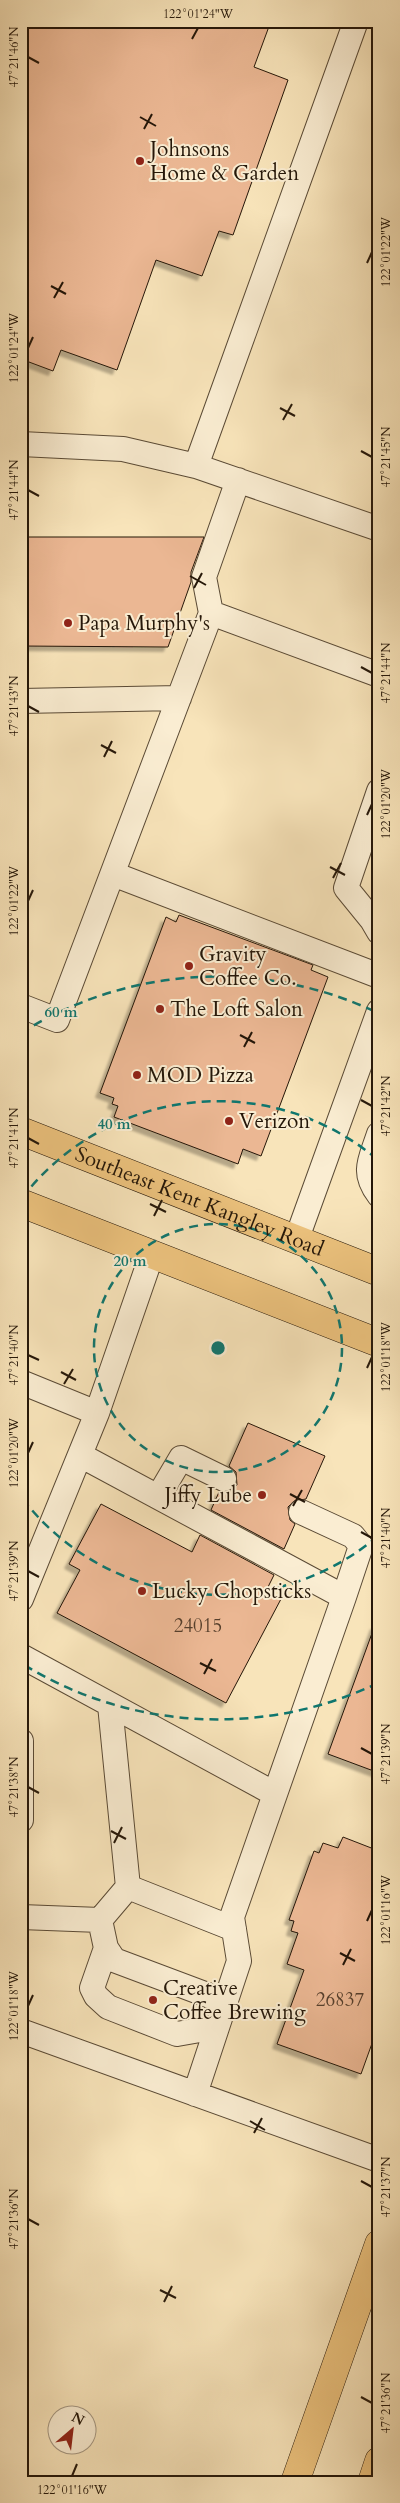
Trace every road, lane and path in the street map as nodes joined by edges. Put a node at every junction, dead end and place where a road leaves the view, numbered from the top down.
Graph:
1 (356, 21) edge
2 (21, 444) edge
3 (196, 466) junction
4 (238, 480) junction
5 (379, 529) edge
6 (211, 613) junction
7 (379, 675) edge
8 (179, 698) junction
9 (21, 701) edge
10 (379, 791) edge
11 (113, 874) junction
12 (379, 932) edge
13 (379, 976) edge
14 (21, 1006) edge
15 (379, 1011) edge
16 (21, 1131) edge
17 (379, 1134) edge
18 (379, 1195) edge
19 (21, 1204) edge
20 (297, 1238) junction
21 (152, 1254) junction
22 (379, 1272) edge
23 (379, 1343) edge
24 (21, 1382) edge
25 (97, 1413) junction
26 (80, 1455) junction
27 (224, 1479) dead end
28 (158, 1497) junction
29 (301, 1512) dead end
30 (344, 1597) junction
31 (21, 1599) edge
32 (21, 1656) edge
33 (110, 1704) junction
34 (21, 1741) edge
35 (275, 1794) junction
36 (21, 1813) edge
37 (21, 1820) edge
38 (128, 1887) junction
39 (21, 1917) edge
40 (100, 1920) junction
41 (234, 1928) junction
42 (106, 1948) junction
43 (226, 2002) junction
44 (217, 2027) junction
45 (21, 2030) edge
46 (195, 2094) junction
47 (379, 2160) edge
48 (379, 2244) edge
49 (379, 2460) edge
50 (295, 2482) edge
51 (372, 2482) edge

1 - 3 lane
2 - 3 lane
3 - 4 lane
4 - 5 lane
4 - 6 lane
6 - 7 lane
6 - 8 lane
8 - 9 lane
8 - 11 lane
10 - 12 lane
11 - 13 lane
11 - 14 lane
15 - 20 lane
16 - 20 main road, Southeast Kent Kangley Road
17 - 18 lane
19 - 21 main road
20 - 22 main road, Southeast Kent Kangley Road
21 - 23 main road
21 - 25 lane
24 - 25 lane
25 - 26 lane
26 - 28 lane
26 - 31 lane
27 - 28 lane
28 - 30 lane
29 - 30 lane
30 - 35 lane
32 - 33 lane
33 - 35 lane
33 - 38 lane
34 - 36 lane
35 - 41 lane
36 - 37 lane
38 - 40 lane
38 - 41 lane
39 - 40 lane
40 - 42 lane
41 - 43 lane
42 - 43 lane
42 - 44 lane
43 - 44 lane
44 - 46 lane
45 - 46 lane
46 - 47 lane
48 - 50 main road
49 - 51 main road

